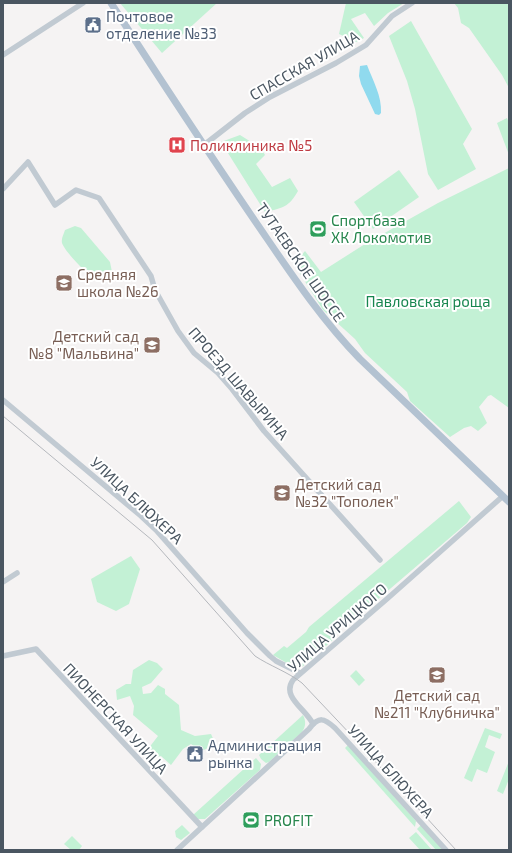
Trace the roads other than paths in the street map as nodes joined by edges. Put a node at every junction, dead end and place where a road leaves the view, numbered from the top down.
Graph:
1 (83, 3) edge
2 (111, 3) edge
3 (412, 3) edge
4 (3, 55) edge
5 (204, 145) junction
6 (3, 189) edge
7 (3, 400) edge
8 (503, 496) junction
9 (509, 502) edge
10 (380, 560) dead end
11 (17, 573) dead end
12 (3, 582) edge
13 (3, 656) edge
14 (300, 673) junction
15 (313, 724) junction
16 (202, 827) junction
17 (176, 850) edge
18 (446, 850) edge

1 - 4 street
2 - 5 main road, ТУТАЕВСКОЕ ШОССЕ
3 - 5 street, СПАССКАЯ УЛИЦА
5 - 8 main road, ТУТАЕВСКОЕ ШОССЕ
6 - 10 street, ПРОЕЗД ШАВЫРИНА
7 - 14 street, УЛИЦА БЛЮХЕРА
8 - 9 main road, ТУТАЕВСКОЕ ШОССЕ
8 - 14 street, УЛИЦА УРИЦКОГО
11 - 12 street
13 - 16 street, ПИОНЕРСКАЯ УЛИЦА
14 - 15 street, УЛИЦА УРИЦКОГО
15 - 16 street
15 - 18 street, УЛИЦА БЛЮХЕРА
16 - 17 street

